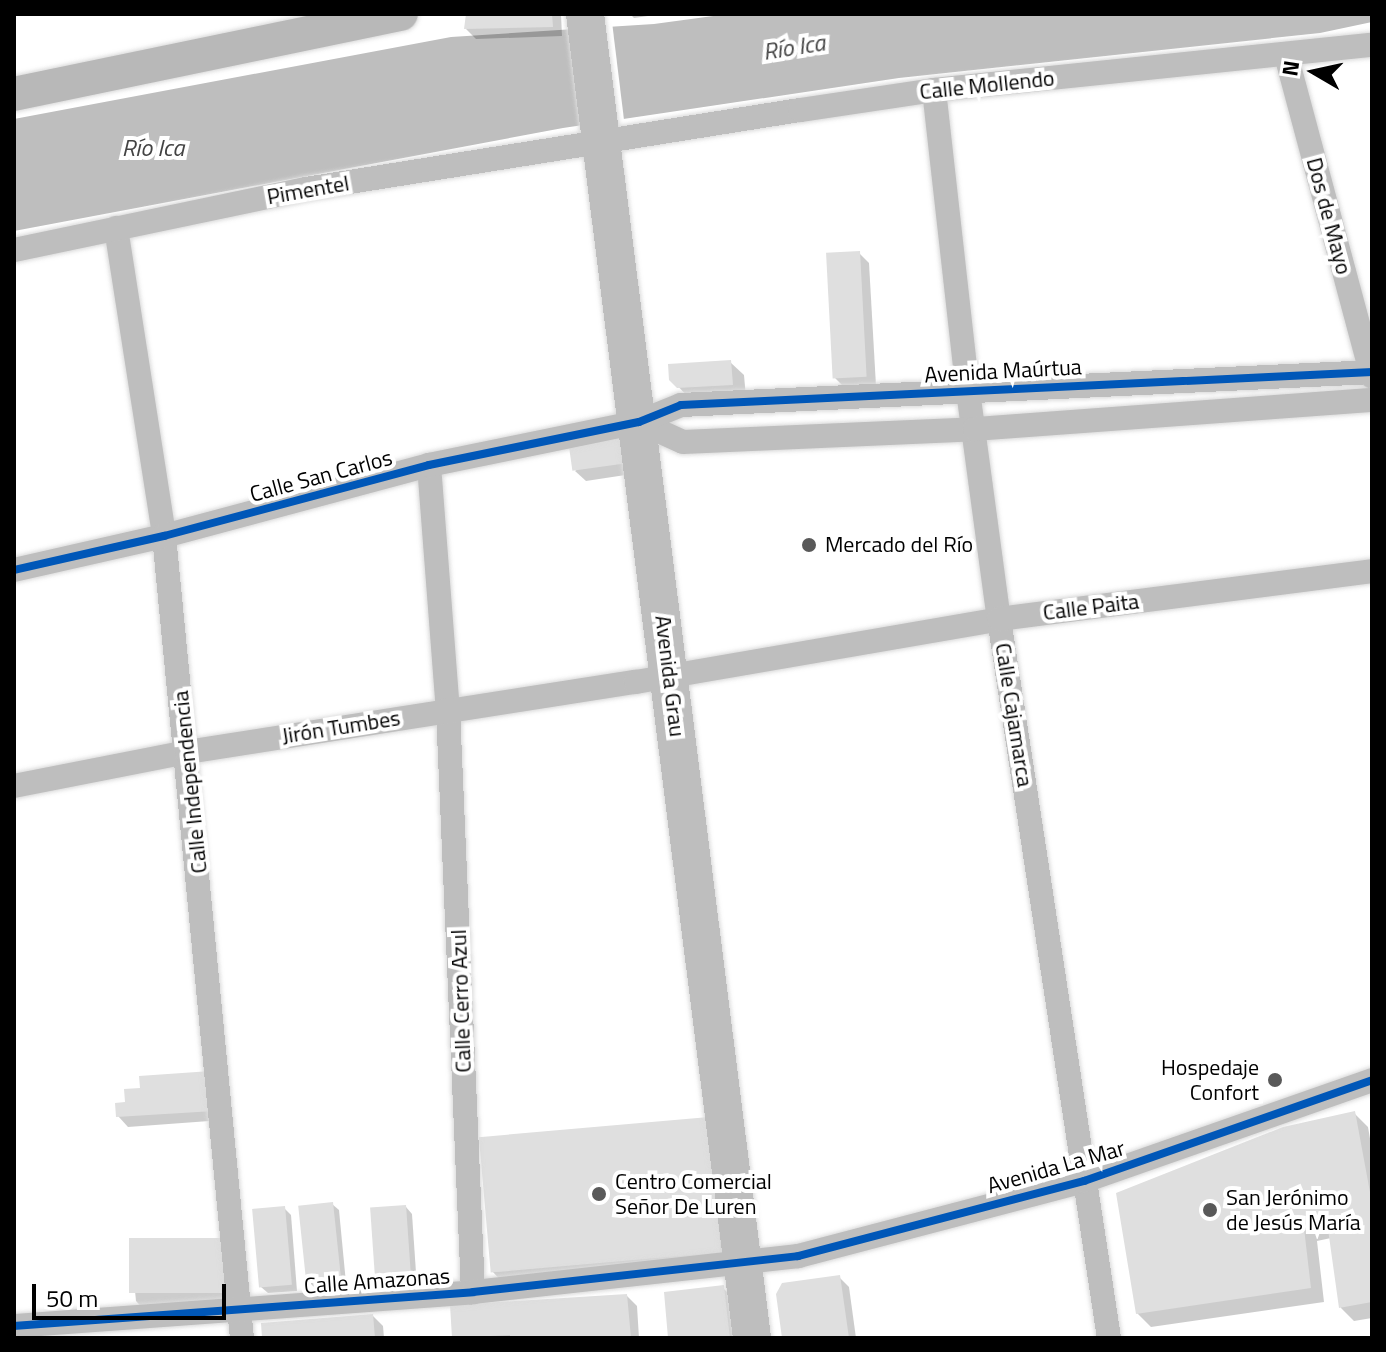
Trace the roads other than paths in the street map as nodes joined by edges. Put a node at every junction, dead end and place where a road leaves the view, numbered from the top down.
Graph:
1 (401, 14) edge
2 (585, 14) edge
3 (1372, 45) edge
4 (1286, 55) junction
5 (934, 90) junction
6 (14, 94) edge
7 (603, 134) junction
8 (116, 228) junction
9 (14, 250) edge
10 (1371, 373) edge
11 (968, 391) junction
12 (1372, 400) edge
13 (639, 422) junction
14 (975, 429) junction
15 (429, 465) junction
16 (164, 536) junction
17 (14, 570) edge
18 (1372, 571) edge
19 (999, 619) junction
20 (670, 676) junction
21 (448, 710) junction
22 (187, 752) junction
23 (14, 786) edge
24 (1372, 1080) edge
25 (1084, 1181) junction
26 (743, 1264) junction
27 (473, 1292) junction
28 (239, 1309) junction
29 (14, 1326) edge
30 (242, 1338) edge
31 (752, 1338) edge
32 (1109, 1338) edge

1 - 6 street
2 - 7 main road, Avenida Grau
3 - 4 street, Calle Mollendo
4 - 5 street, Calle Mollendo
4 - 10 street, Dos de Mayo
5 - 7 street, Calle Mollendo
5 - 11 street, Calle Cajamarca
7 - 8 street, Pimentel
7 - 13 main road, Avenida Grau
8 - 9 street, Pimentel
8 - 16 street, Calle Independencia
10 - 11 street, Avenida Maúrtua
11 - 13 street, Avenida Maúrtua
11 - 14 street, Calle Cajamarca
12 - 14 street
13 - 14 street
13 - 15 street, Calle San Carlos
13 - 20 main road, Avenida Grau
14 - 19 street, Calle Cajamarca
15 - 16 street, Calle San Carlos
15 - 21 street, Calle Cerro Azul
16 - 17 street, Calle San Carlos
16 - 22 street, Calle Independencia
18 - 19 street, Calle Paita
19 - 20 street, Calle Paita
19 - 25 street, Calle Cajamarca
20 - 21 street, Jirón Tumbes
20 - 26 main road, Avenida Grau
21 - 22 street, Jirón Tumbes
21 - 27 street, Calle Cerro Azul
22 - 23 street, Jirón Tumbes
22 - 28 street, Calle Independencia
24 - 25 street, Avenida La Mar
25 - 26 street, Avenida La Mar
25 - 32 street, Calle Cajamarca
26 - 27 street, Calle Amazonas
26 - 31 main road, Avenida Grau
27 - 28 street, Calle Amazonas
28 - 29 street, Calle Amazonas
28 - 30 street, Calle Independencia

